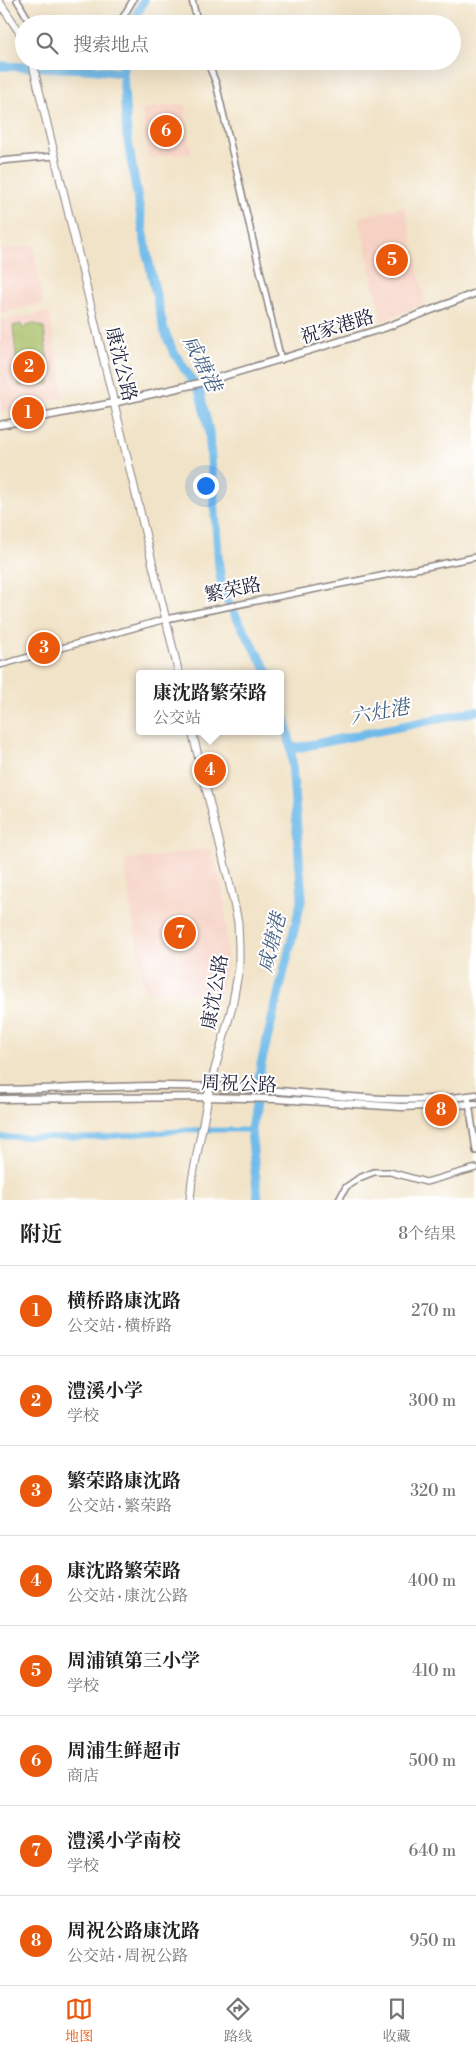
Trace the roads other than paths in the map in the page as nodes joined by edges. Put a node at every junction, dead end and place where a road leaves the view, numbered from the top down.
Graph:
1 (18, 0) edge
2 (133, 0) edge
3 (192, 0) edge
4 (0, 3) edge
5 (26, 15) edge
6 (124, 15) edge
7 (196, 15) edge
8 (15, 26) edge
9 (34, 70) edge
10 (211, 70) edge
11 (55, 156) junction
12 (0, 161) edge
13 (476, 293) edge
14 (281, 360) junction
15 (114, 403) junction
16 (0, 425) edge
17 (476, 557) edge
18 (166, 619) junction
19 (0, 666) edge
20 (178, 670) edge
21 (193, 735) edge
22 (210, 1087) junction
23 (0, 1090) edge
24 (476, 1095) edge
25 (468, 1096) junction
26 (208, 1097) junction
27 (0, 1098) edge
28 (473, 1105) edge
29 (476, 1151) edge
30 (476, 1168) edge
31 (190, 1200) edge
32 (339, 1200) edge

1 - 5 street
2 - 6 street
3 - 7 street
4 - 8 main road
9 - 11 main road, 康沈公路
10 - 14 street
11 - 12 street
11 - 15 main road, 康沈公路
13 - 14 street, 祝家港路
14 - 15 street, 祝家港路
15 - 16 street, 祝家港路
15 - 18 main road, 康沈公路
17 - 18 street, 繁荣路
18 - 19 street, 繁荣路
18 - 20 main road, 康沈公路
21 - 22 main road, 康沈公路
22 - 23 street, 周祝公路
22 - 25 street, 周祝公路
22 - 26 main road, 康沈公路
24 - 25 street, 周祝公路
25 - 28 street
26 - 27 street, 周祝公路
26 - 28 street, 周祝公路
26 - 31 main road, 康沈公路
28 - 29 street
30 - 32 street

